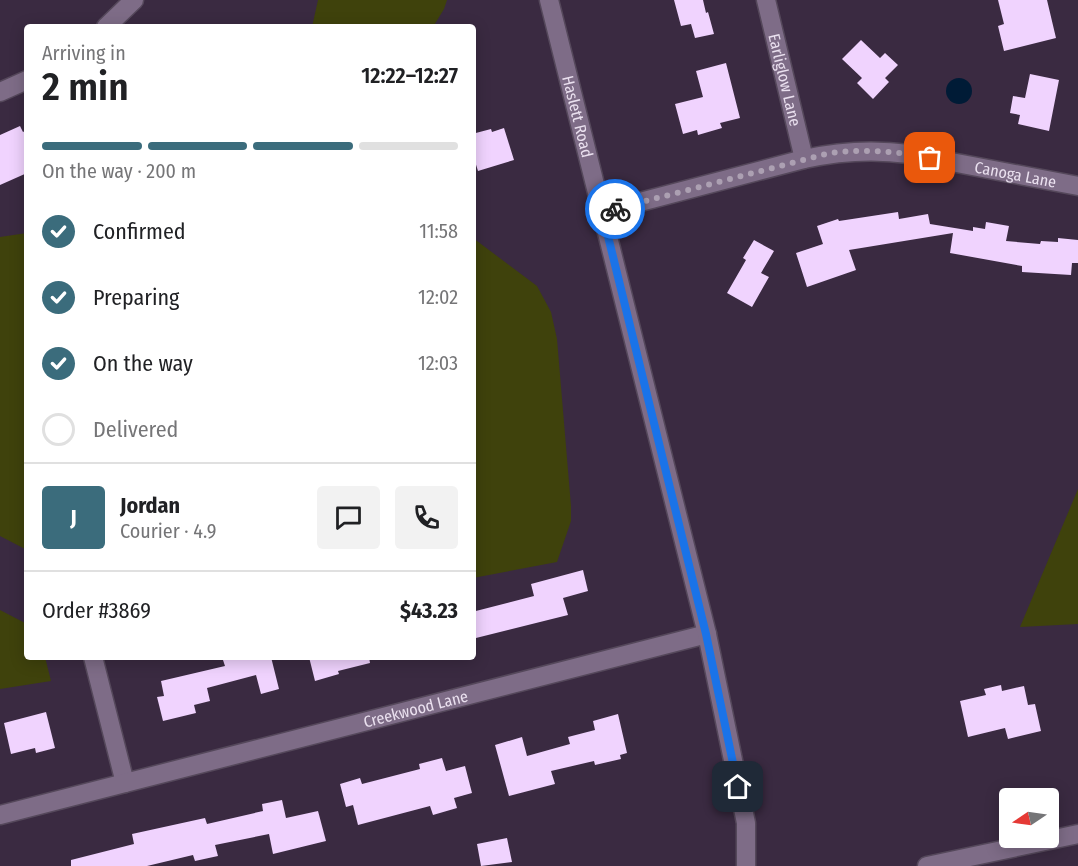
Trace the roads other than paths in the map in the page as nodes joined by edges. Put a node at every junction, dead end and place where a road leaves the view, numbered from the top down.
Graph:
1 (134, 0) edge
2 (549, 0) edge
3 (766, 0) edge
4 (109, 24) edge
5 (24, 81) edge
6 (0, 92) edge
7 (804, 159) junction
8 (1078, 186) edge
9 (602, 212) junction
10 (706, 634) junction
11 (94, 660) edge
12 (125, 783) junction
13 (0, 815) edge
14 (1078, 834) edge
15 (746, 866) edge
16 (927, 866) edge

1 - 4 street
2 - 9 street, Haslett Road
3 - 7 street, Earliglow Lane
5 - 6 street
7 - 8 street, Canoga Lane
7 - 9 street, Canoga Lane
9 - 10 street, Haslett Road
10 - 12 street, Creekwood Lane
10 - 15 street, Haslett Road
11 - 12 street
12 - 13 street, Creekwood Lane
14 - 16 street

